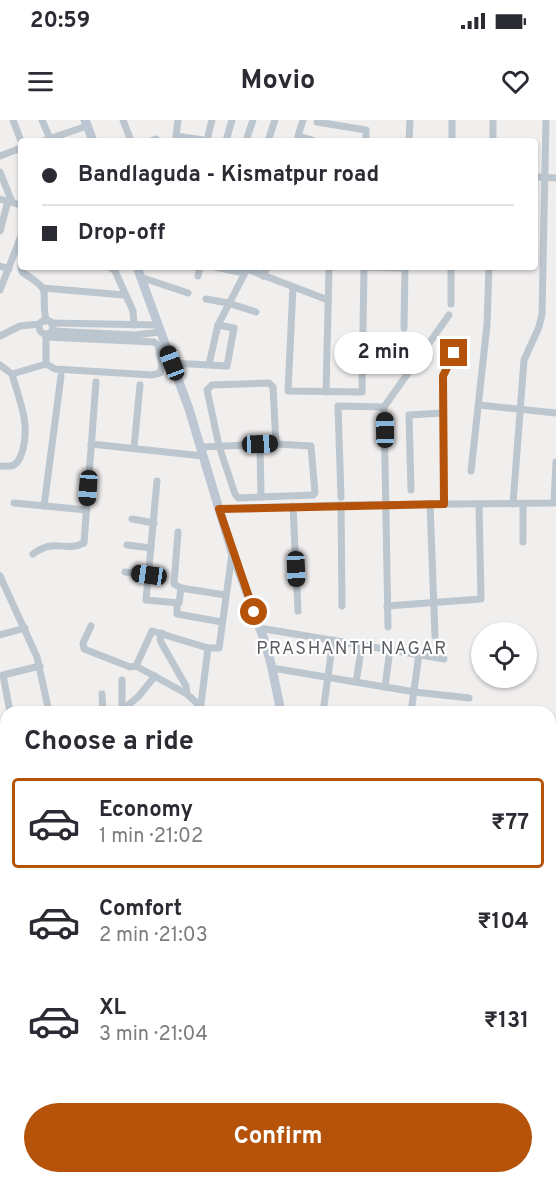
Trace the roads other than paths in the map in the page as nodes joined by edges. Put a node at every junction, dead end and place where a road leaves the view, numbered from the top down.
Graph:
1 (13, 120) edge
2 (42, 120) edge
3 (123, 120) edge
4 (178, 120) edge
5 (212, 120) edge
6 (232, 120) edge
7 (253, 120) edge
8 (275, 120) edge
9 (302, 120) edge
10 (410, 120) edge
11 (452, 120) edge
12 (493, 120) edge
13 (546, 120) edge
14 (317, 121) edge
15 (86, 123) edge
16 (337, 123) edge
17 (20, 138) edge
18 (50, 138) edge
19 (55, 138) edge
20 (92, 138) edge
21 (129, 138) edge
22 (187, 138) edge
23 (205, 138) edge
24 (227, 138) edge
25 (247, 138) edge
26 (269, 138) edge
27 (305, 138) edge
28 (313, 138) edge
29 (366, 138) edge
30 (409, 138) edge
31 (452, 138) edge
32 (493, 138) edge
33 (18, 149) edge
34 (0, 156) edge
35 (0, 172) edge
36 (538, 177) edge
37 (546, 177) junction
38 (556, 178) edge
39 (7, 201) edge
40 (0, 231) edge
41 (18, 244) edge
42 (0, 266) edge
43 (9, 269) junction
44 (22, 270) edge
45 (114, 270) edge
46 (138, 270) edge
47 (199, 270) edge
48 (246, 270) edge
49 (266, 270) edge
50 (329, 270) edge
51 (365, 270) edge
52 (405, 270) edge
53 (451, 270) edge
54 (489, 270) edge
55 (198, 276) dead end
56 (263, 276) junction
57 (140, 277) junction
58 (293, 287) junction
59 (43, 288) junction
60 (0, 290) edge
61 (188, 293) dead end
62 (124, 295) junction
63 (206, 299) dead end
64 (328, 300) junction
65 (228, 303) junction
66 (451, 303) dead end
67 (256, 312) dead end
68 (449, 315) dead end
69 (134, 325) junction
70 (218, 325) junction
71 (47, 328) junction
72 (159, 328) junction
73 (404, 328) dead end
74 (0, 336) edge
75 (463, 352) dead end
76 (172, 363) junction
77 (46, 364) junction
78 (209, 364) junction
79 (0, 365) edge
80 (12, 374) junction
81 (60, 376) dead end
82 (96, 382) dead end
83 (140, 385) dead end
84 (326, 392) junction
85 (479, 405) junction
86 (384, 407) junction
87 (520, 409) junction
88 (442, 413) junction
89 (556, 413) edge
90 (91, 444) junction
91 (260, 444) junction
92 (276, 444) junction
93 (219, 446) junction
94 (134, 448) junction
95 (202, 451) junction
96 (556, 462) edge
97 (0, 466) edge
98 (471, 471) dead end
99 (158, 481) dead end
100 (411, 490) dead end
101 (261, 497) junction
102 (341, 501) junction
103 (14, 503) dead end
104 (430, 504) junction
105 (444, 504) junction
106 (479, 504) junction
107 (513, 504) junction
108 (523, 504) junction
109 (385, 505) junction
110 (44, 506) junction
111 (293, 506) junction
112 (219, 509) junction
113 (87, 510) junction
114 (132, 519) dead end
115 (154, 523) junction
116 (178, 532) dead end
117 (523, 542) dead end
118 (127, 545) dead end
119 (151, 549) junction
120 (232, 552) junction
121 (33, 554) dead end
122 (125, 572) dead end
123 (149, 575) junction
124 (0, 576) edge
125 (181, 588) junction
126 (225, 595) junction
127 (433, 602) junction
128 (177, 604) junction
129 (342, 606) dead end
130 (387, 606) junction
131 (298, 610) dead end
132 (222, 622) junction
133 (91, 626) dead end
134 (388, 627) dead end
135 (25, 628) junction
136 (259, 628) junction
137 (162, 633) junction
138 (0, 635) edge
139 (435, 636) dead end
140 (333, 640) junction
141 (362, 645) junction
142 (208, 648) junction
143 (390, 649) junction
144 (419, 654) junction
145 (444, 658) dead end
146 (40, 666) junction
147 (136, 666) junction
148 (272, 668) junction
149 (1, 675) edge
150 (155, 676) junction
151 (327, 677) junction
152 (122, 680) dead end
153 (356, 682) junction
154 (385, 687) junction
155 (415, 692) junction
156 (102, 694) dead end
157 (187, 694) junction
158 (470, 698) dead end
159 (9, 706) edge
160 (48, 706) edge
161 (103, 706) edge
162 (122, 706) edge
163 (128, 706) edge
164 (198, 706) edge
165 (201, 706) edge
166 (280, 706) edge
167 (324, 706) edge
168 (412, 706) edge

1 - 17 street
2 - 18 street
3 - 21 street
4 - 22 street
5 - 23 street
6 - 24 street
7 - 25 street
8 - 26 street
9 - 27 street
10 - 30 street
11 - 31 street
12 - 32 street
13 - 37 street
14 - 16 street
14 - 28 street
15 - 19 street
15 - 20 street
16 - 29 street
33 - 34 street
35 - 39 street
36 - 37 street
37 - 38 street
37 - 87 street
39 - 40 street
41 - 43 street
42 - 43 street
43 - 60 street
44 - 59 street
45 - 62 street
46 - 57 street
47 - 55 street
48 - 56 street
48 - 65 street
49 - 56 street
50 - 64 street
51 - 84 street
52 - 73 street
53 - 66 street
54 - 85 street
56 - 58 street
57 - 61 street
57 - 72 street
58 - 64 street
58 - 84 street
59 - 62 street
59 - 71 street
62 - 69 street
63 - 65 street
64 - 84 street
65 - 67 street
65 - 70 street
68 - 86 street
69 - 71 street
69 - 72 street
70 - 78 street
70 - 78 street
71 - 72 street
71 - 74 street
71 - 77 street
71 - 77 street
72 - 76 street
75 - 88 street
76 - 78 street
76 - 95 street
77 - 80 street
79 - 80 street
80 - 97 street
81 - 110 street
82 - 90 street
83 - 94 street
85 - 87 street
85 - 98 street
86 - 102 street
86 - 109 street
87 - 89 street
87 - 107 street
88 - 100 street
88 - 105 street
90 - 94 street
90 - 113 street
91 - 92 street
91 - 93 street
91 - 101 street
92 - 93 street
92 - 101 street
93 - 95 street
93 - 101 street
94 - 95 street
95 - 112 street
96 - 108 street
99 - 115 street
102 - 109 street
102 - 111 street
102 - 129 street
103 - 110 street
104 - 105 street
104 - 109 street
104 - 127 street
105 - 106 street
106 - 107 street
106 - 127 street
107 - 108 street
108 - 117 street
109 - 130 street
110 - 113 street
111 - 112 street
111 - 131 street
112 - 120 street
113 - 121 street
114 - 115 street
115 - 119 street
116 - 125 street
118 - 119 street
119 - 123 street
120 - 126 street
120 - 136 street
122 - 123 street
123 - 128 street
124 - 135 street
125 - 126 street
125 - 128 street
126 - 132 street
127 - 130 street
127 - 139 street
128 - 132 street
130 - 134 street
132 - 142 street
133 - 147 street
135 - 138 street
135 - 146 street
136 - 140 street
136 - 148 street
137 - 142 street
137 - 147 street
137 - 157 street
140 - 141 street
140 - 151 street
141 - 143 street
141 - 153 street
142 - 165 street
143 - 144 street
143 - 154 street
144 - 145 street
144 - 155 street
146 - 149 street
146 - 160 street
147 - 150 street
148 - 151 street
148 - 166 street
149 - 159 street
150 - 157 street
150 - 163 street
151 - 153 street
151 - 167 street
152 - 162 street
153 - 154 street
154 - 155 street
155 - 158 street
155 - 168 street
156 - 161 street
157 - 164 street

